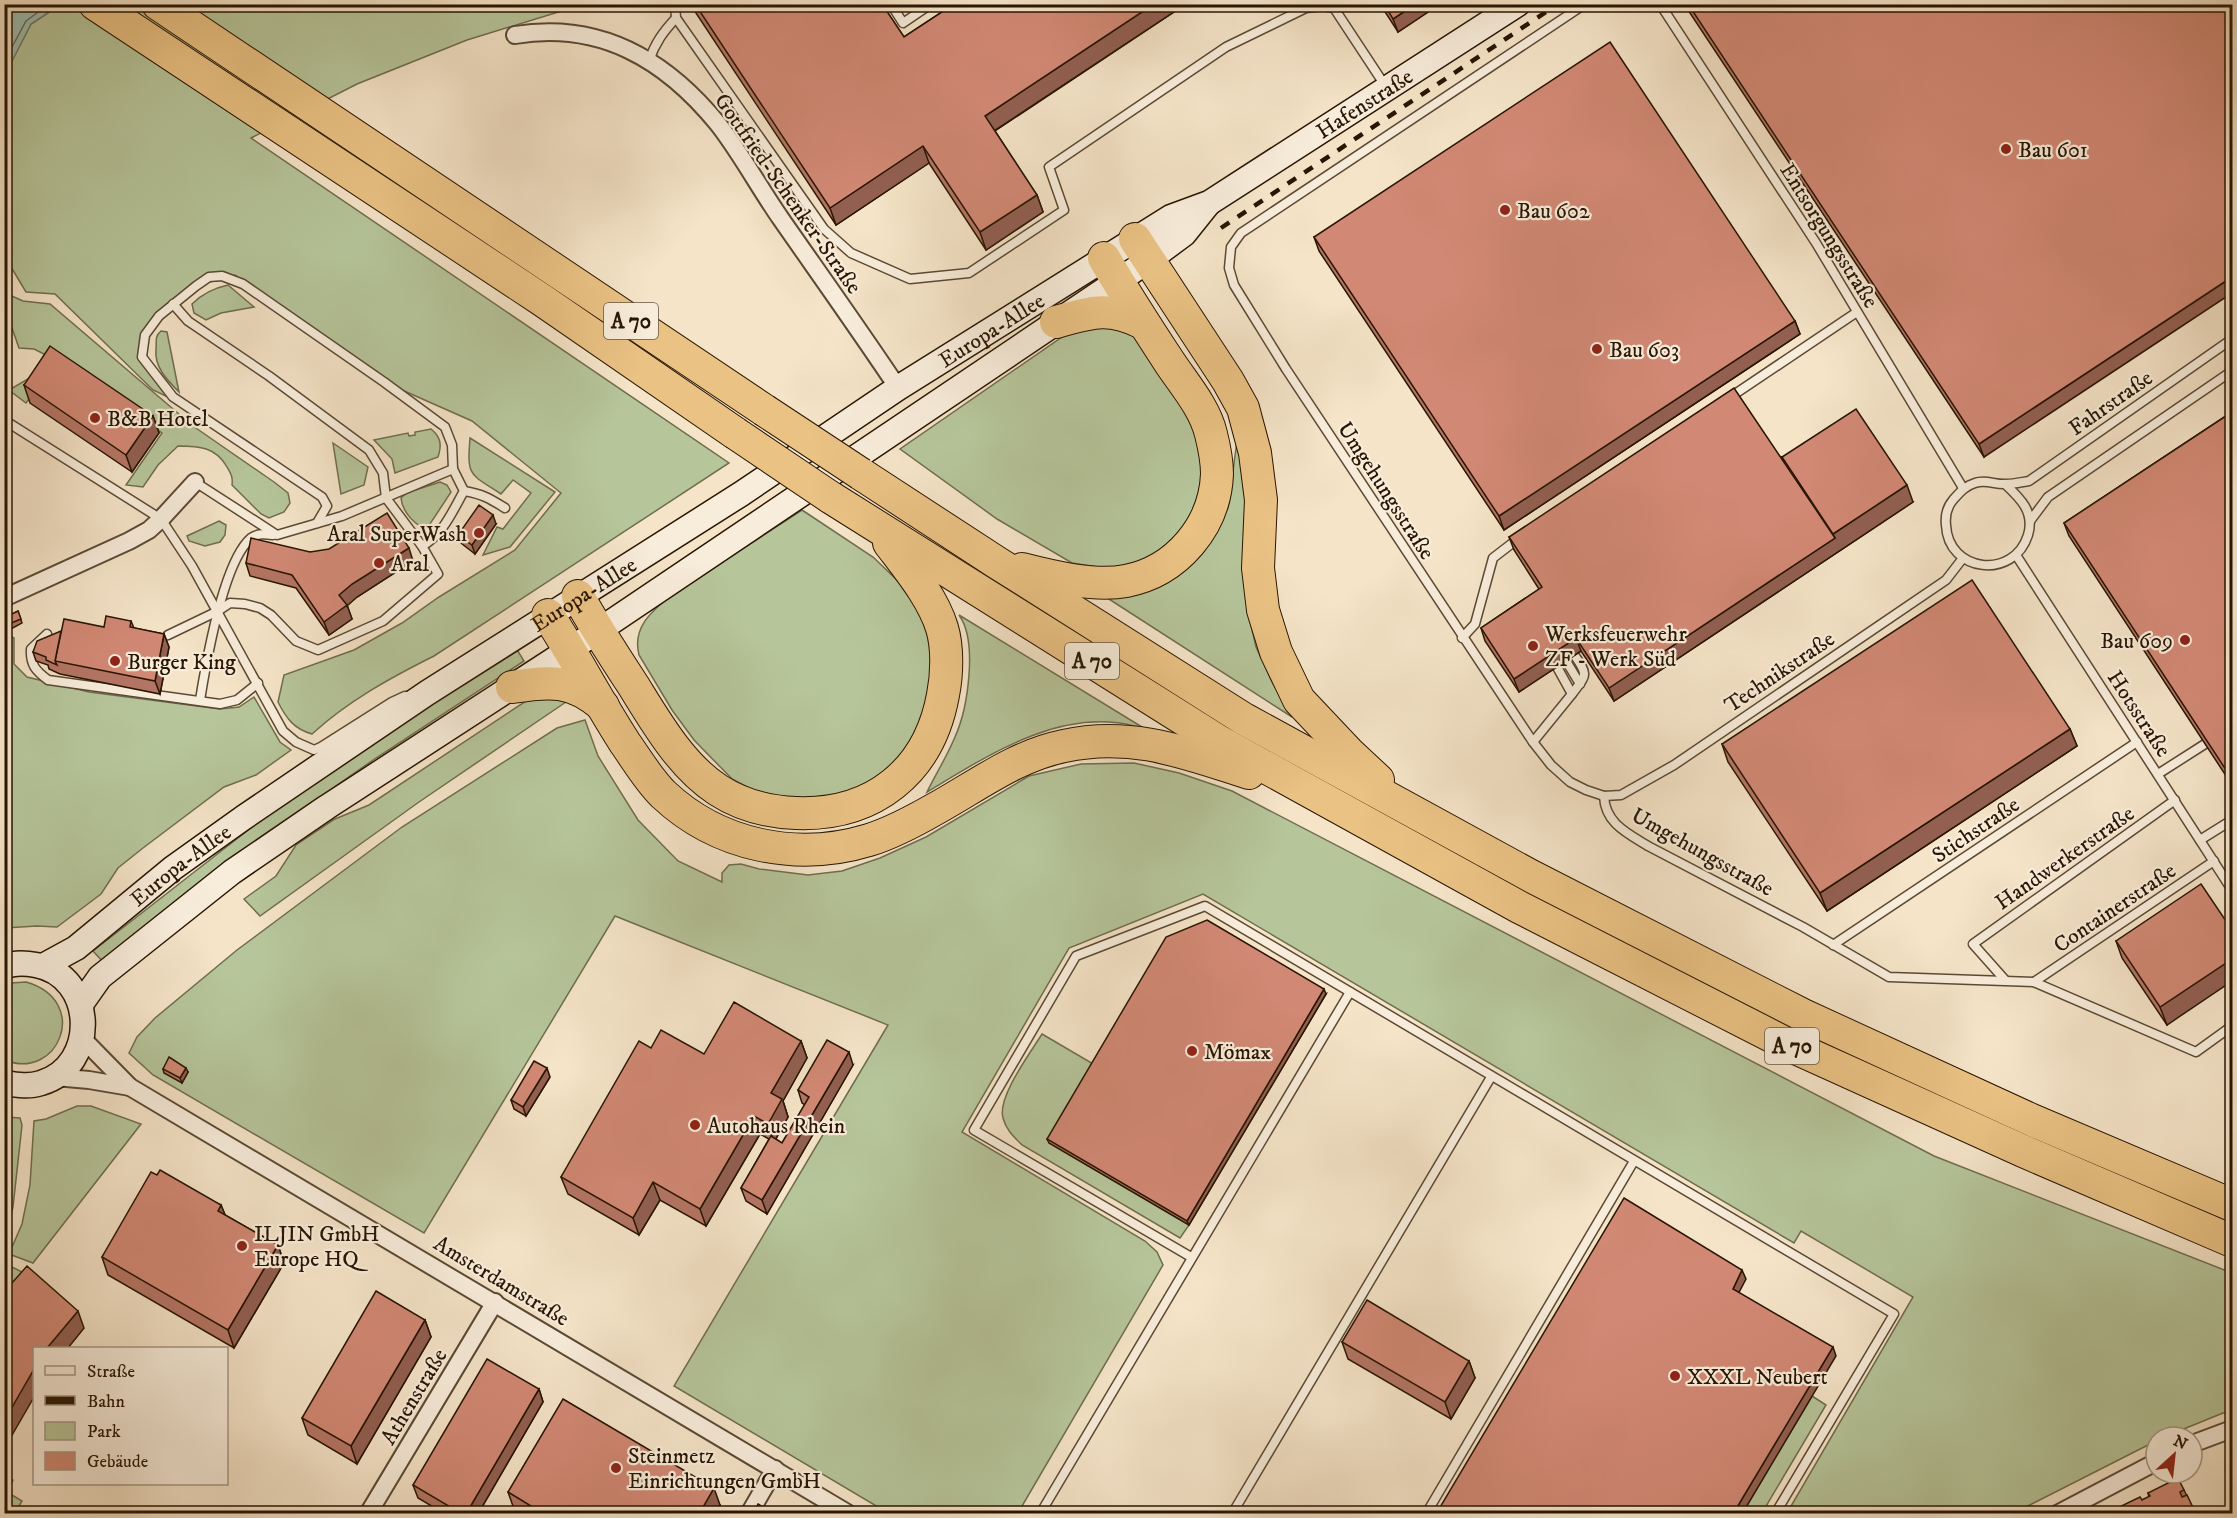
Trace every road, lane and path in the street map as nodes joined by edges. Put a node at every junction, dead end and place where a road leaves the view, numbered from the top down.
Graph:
1 (95, 4) edge
2 (158, 4) edge
3 (675, 4) edge
4 (891, 4) edge
5 (931, 4) edge
6 (1518, 4) edge
7 (1585, 4) edge
8 (1660, 4) edge
9 (1322, 5) edge
10 (676, 18) junction
11 (515, 35) dead end
12 (649, 61) junction
13 (1386, 88) junction
14 (1142, 249) junction
15 (1111, 269) junction
16 (173, 304) junction
17 (1857, 312) junction
18 (1056, 322) junction
19 (1143, 323) junction
20 (2232, 339) edge
21 (2232, 371) edge
22 (898, 388) junction
23 (1720, 404) edge
24 (4, 420) edge
25 (453, 470) junction
26 (195, 482) joint
27 (2005, 484) junction
28 (1963, 488) junction
29 (464, 491) junction
30 (386, 498) junction
31 (505, 508) dead end
32 (161, 519) junction
33 (2030, 521) junction
34 (317, 523) junction
35 (876, 526) junction
36 (1524, 535) edge
37 (277, 536) junction
38 (423, 546) junction
39 (2016, 555) junction
40 (1963, 558) junction
41 (996, 562) junction
42 (578, 596) junction
43 (4, 598) edge
44 (218, 611) junction
45 (549, 615) junction
46 (598, 631) junction
47 (47, 634) edge
48 (168, 635) dead end
49 (1462, 638) junction
50 (570, 649) junction
51 (1575, 656) edge
52 (1566, 661) edge
53 (1557, 667) edge
54 (444, 682) junction
55 (258, 683) junction
56 (1580, 684) junction
57 (512, 687) junction
58 (1572, 694) junction
59 (200, 700) junction
60 (603, 706) junction
61 (1533, 742) junction
62 (2138, 742) junction
63 (2205, 744) edge
64 (2158, 774) junction
65 (1311, 792) junction
66 (1604, 796) junction
67 (2175, 800) junction
68 (1411, 811) junction
69 (2232, 820) edge
70 (2200, 840) junction
71 (2214, 861) junction
72 (2232, 890) edge
73 (1833, 945) junction
74 (6, 965) edge
75 (43, 966) junction
76 (2005, 980) junction
77 (2034, 982) junction
78 (1350, 992) junction
79 (81, 1004) junction
80 (2232, 1026) edge
81 (83, 1039) junction
82 (55, 1077) junction
83 (1491, 1077) junction
84 (4, 1083) edge
85 (130, 1087) junction
86 (1634, 1161) junction
87 (2232, 1204) edge
88 (2232, 1241) edge
89 (1191, 1257) junction
90 (495, 1302) junction
91 (2232, 1429) edge
92 (2204, 1440) edge
93 (2144, 1468) edge
94 (774, 1469) junction
95 (368, 1514) edge
96 (749, 1514) edge
97 (849, 1514) edge
98 (1040, 1514) edge
99 (1232, 1514) edge
100 (1426, 1514) edge
101 (1775, 1514) edge
102 (2056, 1514) edge

1 - 35 highway, A 70, bridge
2 - 41 highway, A 70, bridge
3 - 10 lane
4 - 5 lane
6 - 13 street, Hafenstraße
7 - 49 lane, Umgehungsstraße
8 - 17 lane, Entsorgungsstraße
9 - 10 lane
9 - 13 lane
10 - 12 lane
11 - 12 street, Gottfried-Schenker-Straße
12 - 22 street, Gottfried-Schenker-Straße
13 - 14 street, Hafenstraße
14 - 15 street, Europa-Allee
14 - 68 highway
15 - 18 street, Europa-Allee
15 - 19 highway
15 - 22 street, Europa-Allee
16 - 25 lane
16 - 30 lane
16 - 34 lane
17 - 23 lane
17 - 28 lane, Entsorgungsstraße
18 - 19 highway
18 - 46 street, Europa-Allee
19 - 41 highway
20 - 27 lane, Fahrstraße
21 - 33 lane, Fahrstraße
22 - 42 street, Europa-Allee
24 - 32 lane
25 - 29 lane
25 - 30 lane
26 - 32 street
26 - 37 lane
27 - 28 lane
27 - 33 lane
28 - 40 lane
29 - 31 lane
29 - 38 lane
30 - 34 lane
30 - 38 lane
32 - 43 street
32 - 44 lane
33 - 39 lane
34 - 37 lane
35 - 46 highway
35 - 65 highway, A 70
36 - 49 lane
37 - 44 lane
38 - 44 lane
39 - 40 lane
39 - 62 lane, Hotsstraße
40 - 66 lane, Technikstraße
41 - 68 highway, A 70
42 - 45 street, Europa-Allee
42 - 46 highway
44 - 48 lane
44 - 55 lane
44 - 59 lane
45 - 50 highway
45 - 54 street, Europa-Allee
46 - 50 street, Europa-Allee
47 - 59 lane
49 - 61 lane, Umgehungsstraße
50 - 57 street, Europa-Allee
50 - 60 highway
51 - 56 lane
52 - 56 lane
53 - 58 lane
54 - 55 lane
54 - 75 street, Europa-Allee
55 - 59 lane
56 - 58 lane
57 - 60 highway
57 - 79 street, Europa-Allee
58 - 61 lane
60 - 65 highway
61 - 66 lane, Umgehungsstraße
62 - 64 lane, Hotsstraße
62 - 73 lane, Stichstraße
63 - 64 lane
64 - 67 lane, Hotsstraße
65 - 88 highway, A 70
66 - 73 lane, Umgehungsstraße
67 - 70 lane, Hotsstraße
67 - 76 lane, Handwerkerstraße
68 - 87 highway, A 70
69 - 70 lane
70 - 71 lane, Hotsstraße
71 - 72 lane, Hotsstraße
71 - 77 lane, Containerstraße
73 - 76 lane, Umgehungsstraße
74 - 75 street
75 - 79 street
76 - 77 lane, Umgehungsstraße
77 - 80 lane, Umgehungsstraße
78 - 83 lane
78 - 89 lane
78 - 89 lane
79 - 81 street
81 - 82 street
81 - 85 street, Amsterdamstraße
82 - 84 street
82 - 85 street, Amsterdamstraße
83 - 86 lane
83 - 99 lane
85 - 90 street, Amsterdamstraße
86 - 100 lane
86 - 101 lane
89 - 98 lane
90 - 94 street, Amsterdamstraße
90 - 95 street, Athenstraße
91 - 92 street
93 - 102 street
94 - 96 street
94 - 97 street, Amsterdamstraße

